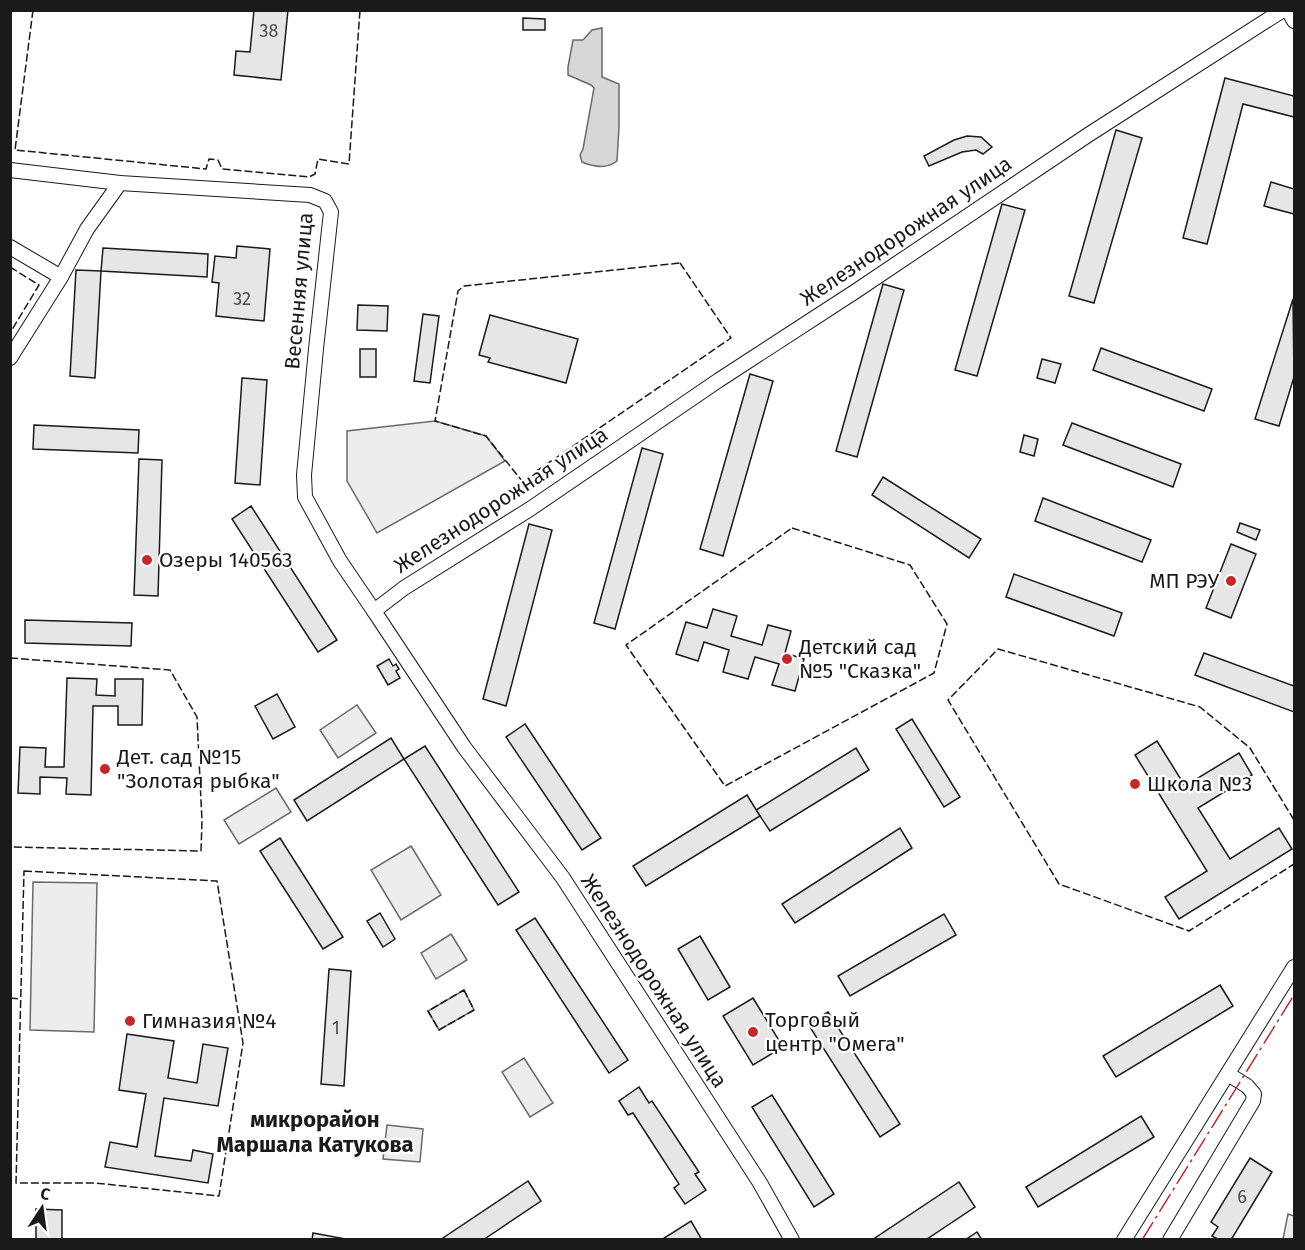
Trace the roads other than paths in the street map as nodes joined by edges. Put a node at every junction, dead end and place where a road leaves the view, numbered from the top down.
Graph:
1 (1283, 10) edge
2 (1288, 10) edge
3 (1294, 21) edge
4 (10, 170) edge
5 (120, 183) junction
6 (10, 247) edge
7 (61, 278) junction
8 (10, 358) edge
9 (374, 611) junction
10 (1294, 968) edge
11 (1228, 1074) junction
12 (792, 1239) edge
13 (1124, 1239) edge
14 (1170, 1239) edge

1 - 9 street, Железнодорожная улица
2 - 3 street
4 - 5 street, Весенняя улица
5 - 7 street
5 - 9 street, Весенняя улица
6 - 7 street
7 - 8 street
9 - 12 street, Железнодорожная улица
10 - 11 street
11 - 13 street
11 - 14 street

